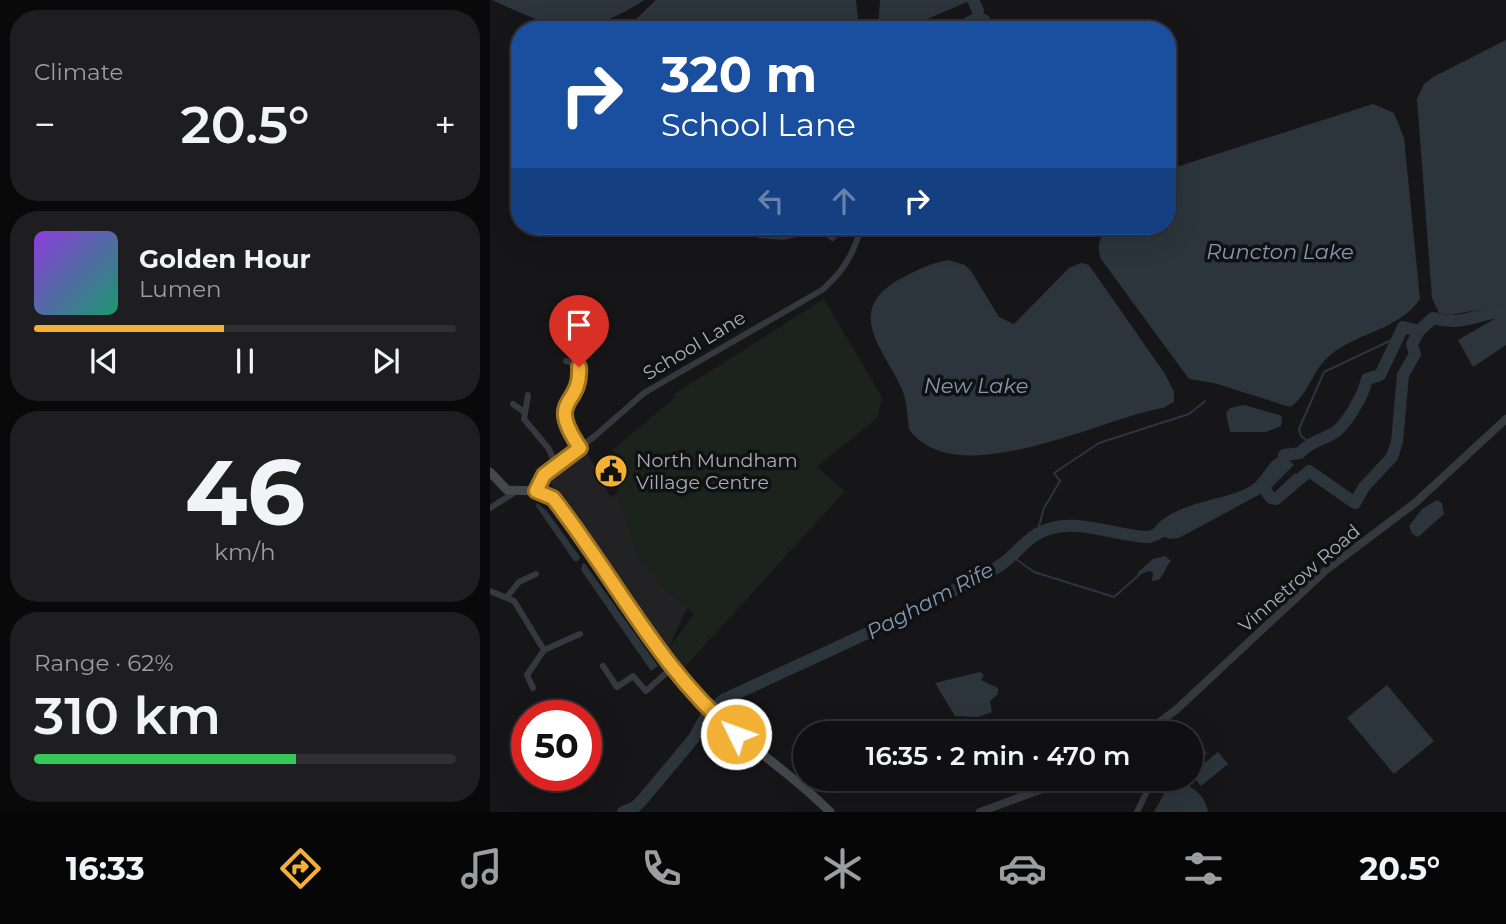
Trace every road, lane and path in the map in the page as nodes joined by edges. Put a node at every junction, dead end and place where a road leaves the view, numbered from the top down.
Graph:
1 (860, 235) edge
2 (582, 354) dead end
3 (566, 361) dead end
4 (578, 364) junction
5 (528, 395) dead end
6 (513, 404) dead end
7 (523, 411) junction
8 (1506, 419) edge
9 (580, 448) junction
10 (556, 466) junction
11 (490, 472) edge
12 (536, 491) junction
13 (517, 492) junction
14 (490, 509) edge
15 (536, 574) dead end
16 (490, 592) edge
17 (508, 597) junction
18 (580, 634) dead end
19 (544, 650) junction
20 (603, 666) dead end
21 (673, 667) junction
22 (533, 688) dead end
23 (1163, 721) edge
24 (1037, 791) edge
25 (1147, 791) edge
26 (830, 812) edge
27 (980, 812) edge
28 (1137, 812) edge

1 - 9 street, School Lane
2 - 4 street
3 - 4 street
4 - 9 street
5 - 7 street
6 - 7 street
7 - 10 street
8 - 23 street, Vinnetrow Road
9 - 10 street, School Lane
10 - 12 street, School Lane
11 - 13 main road
12 - 13 main road
12 - 21 main road
13 - 14 street
15 - 17 street
16 - 17 street
17 - 19 street
18 - 19 street
19 - 22 street
20 - 21 street
21 - 26 main road
24 - 27 street
25 - 28 street

